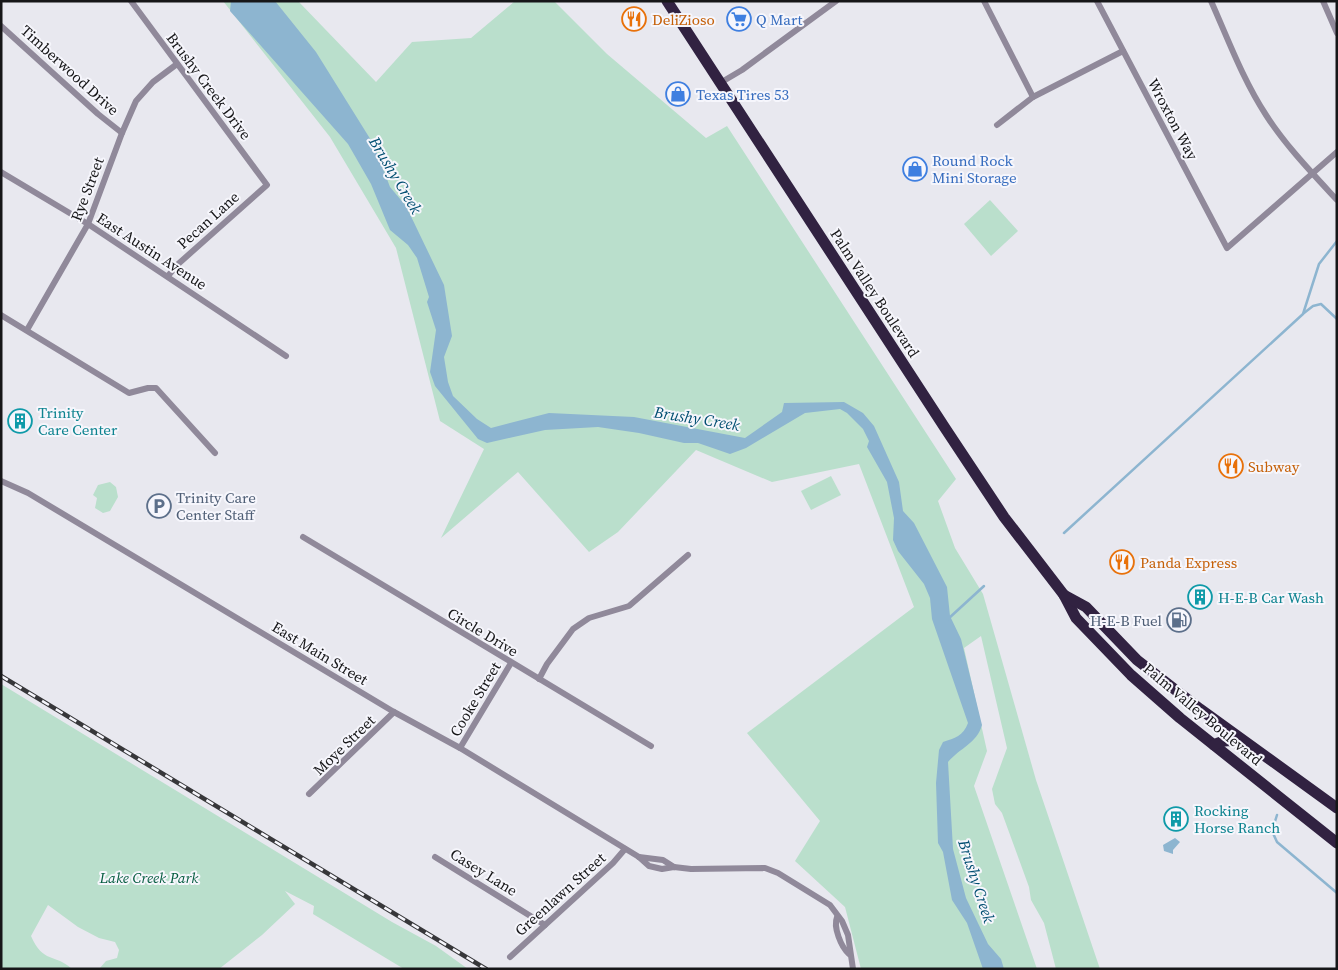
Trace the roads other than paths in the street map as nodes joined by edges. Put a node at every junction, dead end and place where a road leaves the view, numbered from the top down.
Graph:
1 (131, 1) edge
2 (667, 1) edge
3 (836, 1) edge
4 (984, 1) edge
5 (1097, 1) edge
6 (1211, 1) edge
7 (1323, 1) edge
8 (1, 26) edge
9 (1337, 33) edge
10 (1123, 51) junction
11 (177, 64) junction
12 (720, 83) junction
13 (1033, 97) junction
14 (998, 126) dead end
15 (122, 133) junction
16 (1337, 152) edge
17 (1, 172) edge
18 (1312, 173) junction
19 (267, 185) joint
20 (1337, 200) edge
21 (88, 224) junction
22 (168, 276) junction
23 (1, 315) edge
24 (27, 330) junction
25 (286, 356) dead end
26 (215, 453) dead end
27 (1, 481) edge
28 (303, 537) dead end
29 (688, 555) dead end
30 (1064, 595) junction
31 (511, 663) junction
32 (539, 680) junction
33 (394, 712) junction
34 (1214, 745) junction
35 (651, 746) dead end
36 (460, 748) junction
37 (1311, 788) junction
38 (309, 794) dead end
39 (1337, 808) edge
40 (1337, 843) edge
41 (625, 849) junction
42 (435, 857) dead end
43 (545, 924) junction
44 (510, 957) dead end
45 (852, 969) edge

1 - 11 street, Brushy Creek Drive
2 - 12 highway, Palm Valley Boulevard
3 - 12 street
4 - 13 street
5 - 10 street, Wroxton Way
6 - 18 street
7 - 9 street
8 - 15 street, Timberwood Drive
10 - 13 street
10 - 18 street, Wroxton Way
11 - 15 street, Rye Street
11 - 19 street, Brushy Creek Drive
12 - 30 highway, Palm Valley Boulevard
13 - 14 street
15 - 21 street, Rye Street
16 - 18 street
17 - 21 street, East Austin Avenue
18 - 20 street
19 - 22 street, Pecan Lane
21 - 22 street, East Austin Avenue
21 - 24 street, Rye Street
22 - 25 street, East Austin Avenue
23 - 24 street
24 - 26 street
27 - 33 street, East Main Street
28 - 31 street, Circle Drive
29 - 32 street
30 - 34 highway, Palm Valley Boulevard
30 - 37 highway, Palm Valley Boulevard
31 - 32 street, Circle Drive
31 - 36 street, Cooke Street
32 - 35 street, Circle Drive
33 - 36 street, East Main Street
33 - 38 street, Moye Street
34 - 37 highway
34 - 40 highway, Palm Valley Boulevard
36 - 41 street, East Main Street
37 - 39 highway, Palm Valley Boulevard
41 - 43 street, Greenlawn Street
41 - 45 street, East Main Street
42 - 43 street, Casey Lane
43 - 44 street, Greenlawn Street

